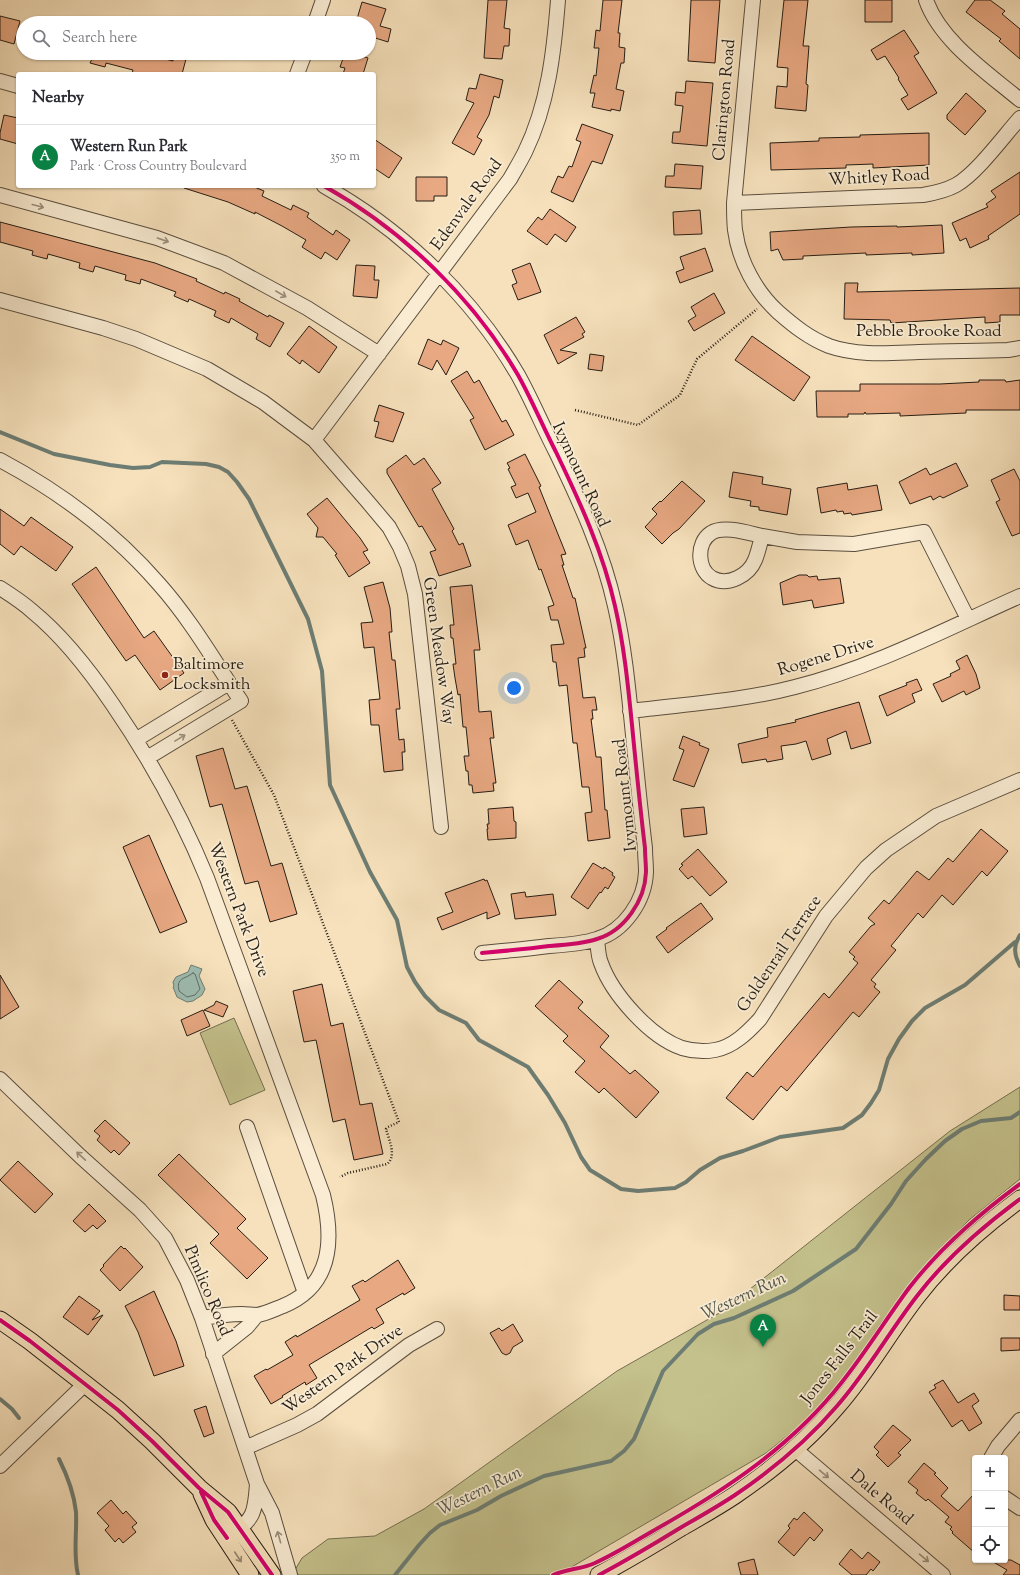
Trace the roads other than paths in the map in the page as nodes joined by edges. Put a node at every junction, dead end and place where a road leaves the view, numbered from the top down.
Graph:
1 (323, 0) edge
2 (558, 0) edge
3 (753, 0) edge
4 (926, 0) edge
5 (317, 16) edge
6 (302, 60) edge
7 (298, 72) edge
8 (0, 81) edge
9 (16, 85) edge
10 (1020, 100) edge
11 (1020, 118) edge
12 (328, 188) edge
13 (0, 195) edge
14 (734, 203) junction
15 (440, 274) junction
16 (0, 300) edge
17 (1020, 348) edge
18 (379, 354) junction
19 (314, 440) junction
20 (0, 460) edge
21 (762, 536) junction
22 (0, 588) edge
23 (1020, 596) edge
24 (968, 619) junction
25 (229, 683) junction
26 (630, 711) junction
27 (137, 739) junction
28 (147, 758) junction
29 (1020, 780) edge
30 (441, 827) dead end
31 (597, 939) junction
32 (482, 953) dead end
33 (0, 1079) edge
34 (247, 1127) dead end
35 (1020, 1199) edge
36 (305, 1294) junction
37 (257, 1315) junction
38 (202, 1318) junction
39 (0, 1320) edge
40 (437, 1329) dead end
41 (214, 1354) junction
42 (85, 1384) junction
43 (1020, 1420) edge
44 (245, 1448) junction
45 (795, 1449) junction
46 (993, 1455) edge
47 (0, 1466) edge
48 (257, 1484) junction
49 (199, 1488) junction
50 (1008, 1500) edge
51 (1020, 1508) edge
52 (241, 1529) junction
53 (226, 1538) junction
54 (250, 1575) edge
55 (272, 1575) edge
56 (290, 1575) edge
57 (599, 1575) edge
58 (943, 1575) edge

1 - 5 street
2 - 15 street, Edenvale Road
3 - 14 street, Clarington Road
4 - 10 street
6 - 7 street
8 - 9 street
11 - 14 street, Whitley Road
12 - 15 street, Ivymount Road
13 -> 18 street
14 - 17 street, Pebble Brooke Road
15 - 18 street, Edenvale Road
15 - 26 street, Ivymount Road
16 - 19 street, Green Meadow Way
18 - 19 street, Edenvale Road
19 - 30 street, Green Meadow Way
20 - 25 street
21 - 21 street
21 - 24 street
22 - 27 street, Western Park Drive
23 - 24 street, Rogene Drive
24 - 26 street, Rogene Drive
25 - 27 street
28 -> 25 street
26 - 31 street, Ivymount Road
27 - 28 street, Western Park Drive
28 - 36 street, Western Park Drive
29 - 31 street, Goldenrail Terrace
31 - 32 street, Ivymount Road
38 -> 33 street, Pimlico Road
34 - 36 street
35 - 45 main road
36 - 37 street, Western Park Drive
37 - 38 street, Western Park Drive
37 - 41 street, Western Park Drive
38 - 41 street, Pimlico Road
39 - 42 main road
40 - 44 street, Western Park Drive
41 - 44 street, Pimlico Road
42 - 47 street
42 - 49 main road
43 - 46 street
44 - 48 street, Pimlico Road
45 - 57 main road
45 -> 58 street, Dale Road
48 - 52 street, Pimlico Road
56 -> 48 street, Pimlico Road
49 - 52 main road
49 - 53 main road
50 - 51 street
52 - 53 street, Pimlico Road
52 - 55 main road
53 -> 54 main road

